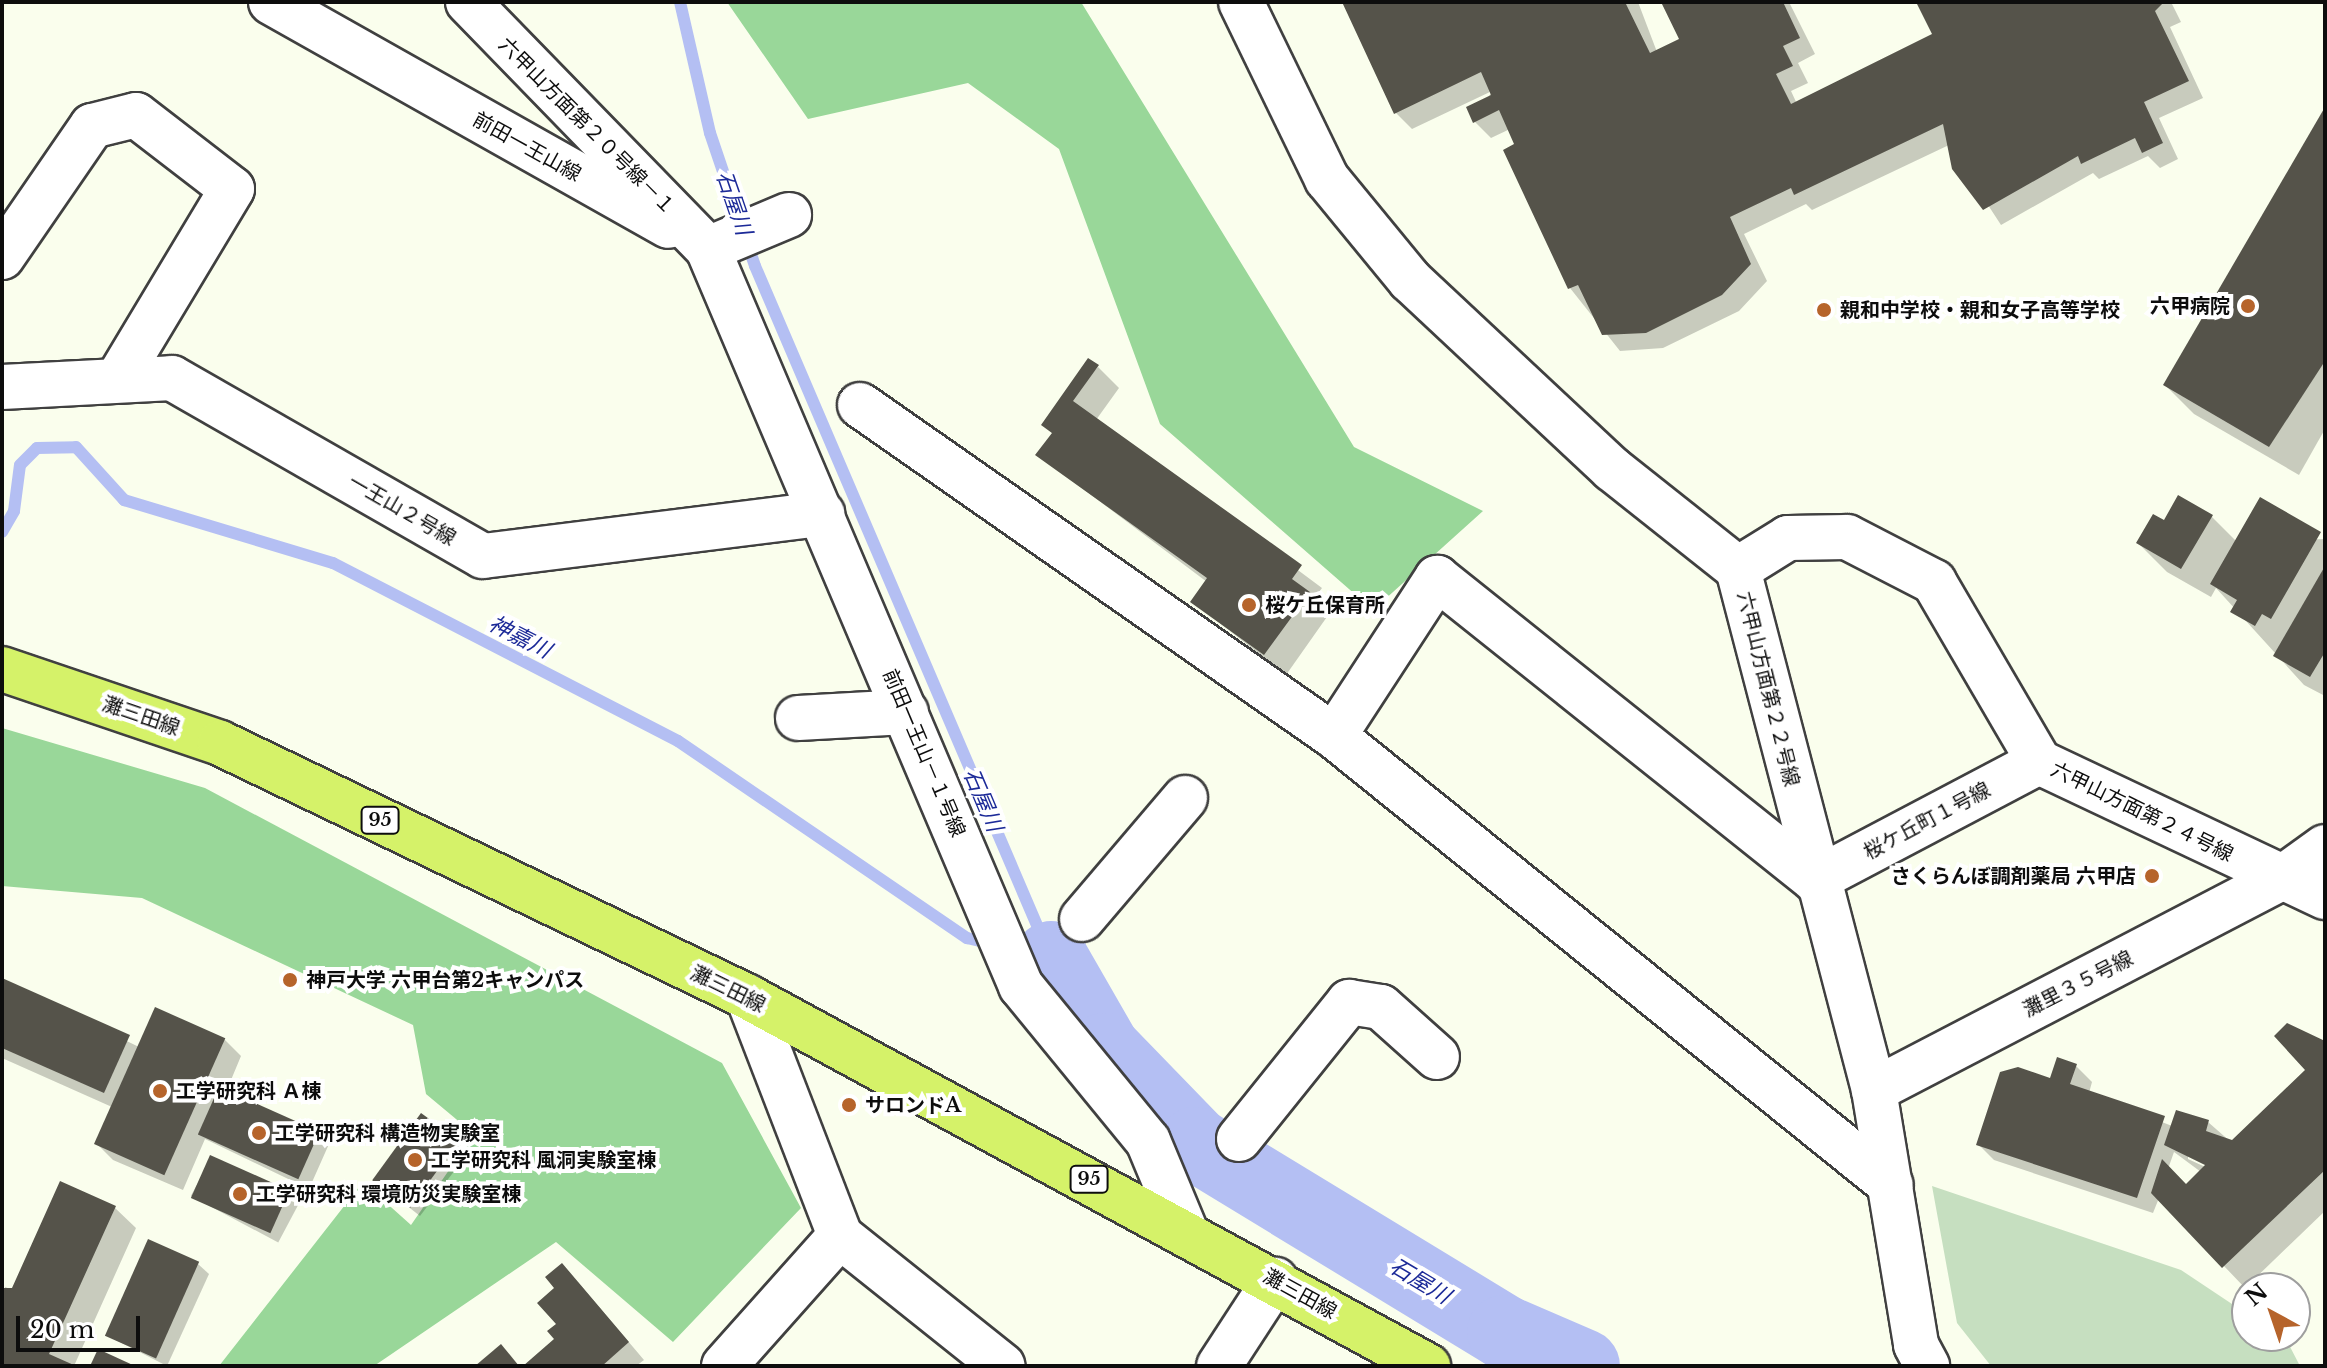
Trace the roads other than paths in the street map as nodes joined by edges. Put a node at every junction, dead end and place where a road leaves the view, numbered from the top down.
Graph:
1 (271, 2) edge
2 (468, 2) edge
3 (1241, 2) edge
4 (789, 215) dead end
5 (708, 249) junction
6 (2, 257) edge
7 (118, 379) junction
8 (2, 387) edge
9 (860, 405) dead end
10 (822, 514) junction
11 (1738, 569) junction
12 (2, 669) edge
13 (906, 712) junction
14 (798, 718) dead end
15 (1334, 736) junction
16 (2039, 762) junction
17 (1185, 798) dead end
18 (2325, 847) edge
19 (2282, 878) junction
20 (1815, 880) junction
21 (2325, 897) edge
22 (1082, 919) dead end
23 (748, 997) junction
24 (1437, 1057) dead end
25 (1874, 1090) junction
26 (1239, 1139) dead end
27 (1891, 1185) junction
28 (1185, 1230) junction
29 (840, 1236) junction
30 (1275, 1280) junction
31 (724, 1366) edge
32 (1003, 1366) edge
33 (1219, 1366) edge
34 (1428, 1366) edge
35 (1927, 1366) edge

1 - 5 street, 前田一王山線
2 - 5 street, 六甲山方面第２０号線－１
3 - 11 street, 六甲山方面第２２号線
4 - 5 street
5 - 10 street, 前田一王山－１号線
6 - 7 street
7 - 8 street, 一王山２号線
7 - 10 street, 一王山２号線
9 - 15 street
10 - 13 street, 前田一王山－１号線
11 - 16 street, 六甲山方面第２４号線
11 - 20 street, 六甲山方面第２２号線
12 - 23 main road, 灘三田線 / 95
13 - 14 street
13 - 28 street, 前田一王山－１号線
15 - 20 street
15 - 27 street
16 - 19 street, 六甲山方面第２４号線
16 - 20 street, 桜ケ丘町１号線
17 - 22 street
18 - 19 street, 灘里３５号線
19 - 21 street, 六甲山方面第２４号線
19 - 25 street, 灘里３５号線
20 - 25 street, 六甲山方面第２２号線
23 - 28 main road, 灘三田線 / 95
23 - 29 street
24 - 26 street
25 - 27 street, 六甲山方面第２２号線
27 - 35 street, 六甲山方面第２２号線
28 - 30 main road, 灘三田線 / 95
29 - 31 street
29 - 32 street
30 - 33 street
30 - 34 main road, 灘三田線 / 95

